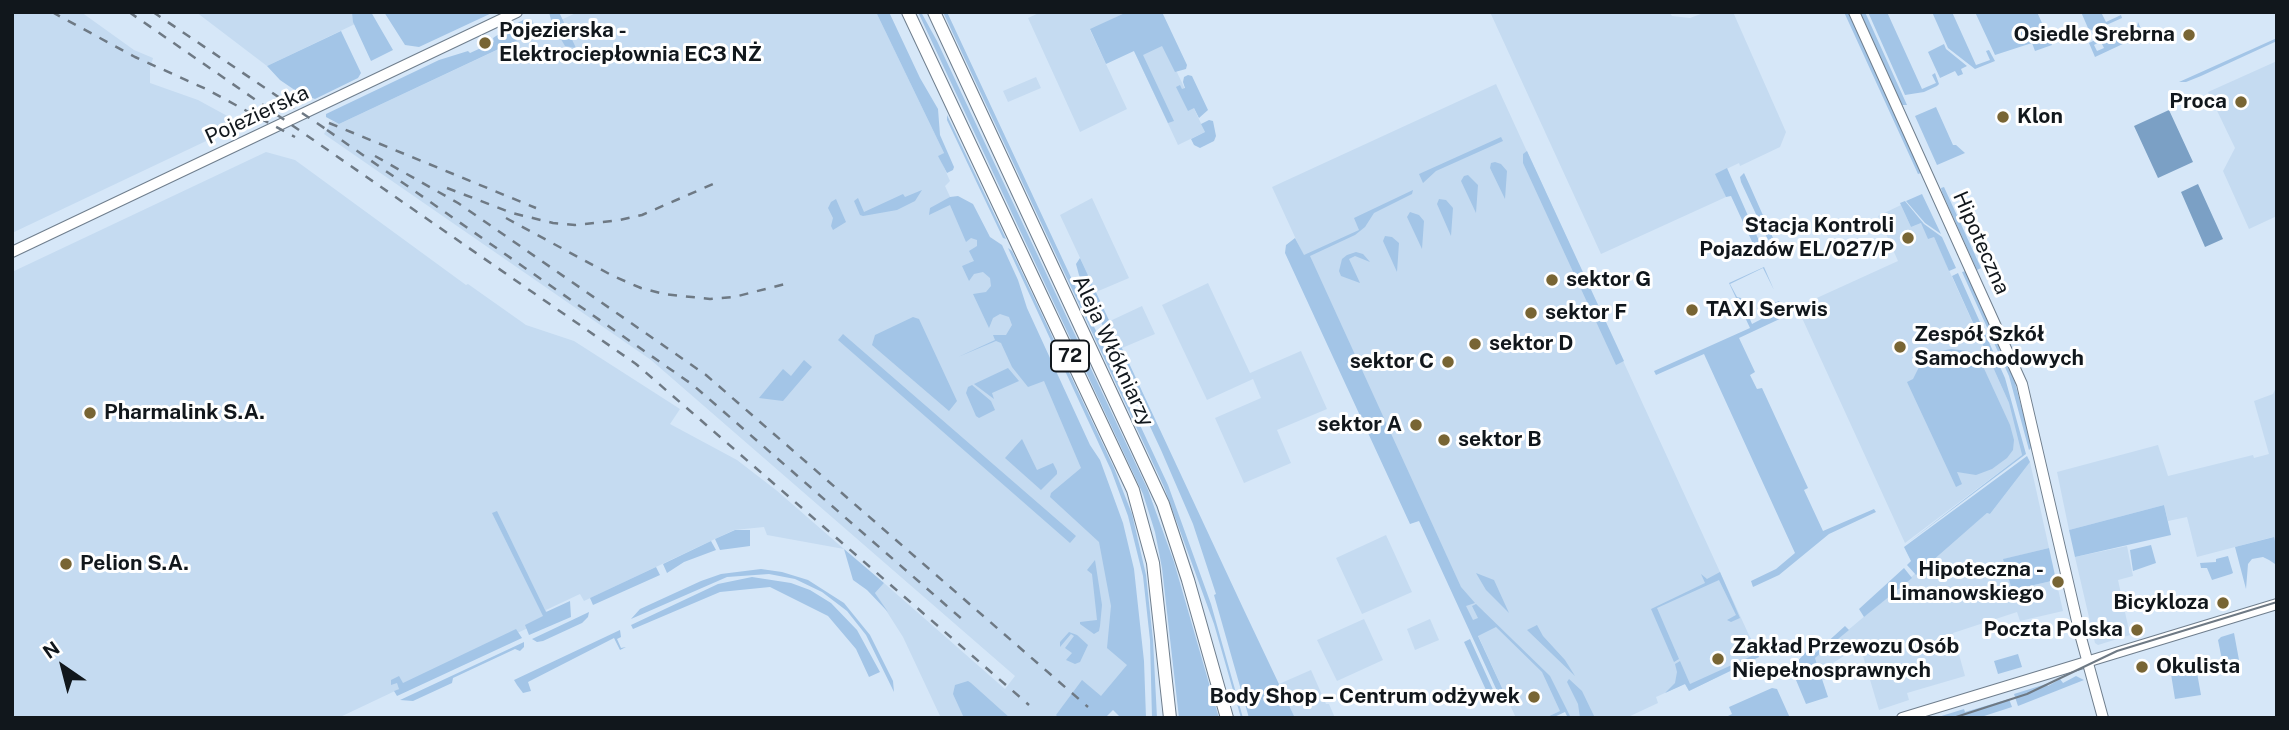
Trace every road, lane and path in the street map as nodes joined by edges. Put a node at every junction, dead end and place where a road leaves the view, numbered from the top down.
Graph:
1 (517, 12) edge
2 (908, 12) edge
3 (933, 12) edge
4 (1854, 12) edge
5 (12, 252) edge
6 (2277, 604) edge
7 (2088, 661) junction
8 (1170, 718) edge
9 (1227, 718) edge
10 (1902, 718) edge
11 (2103, 718) edge

1 - 5 street, Pojezierska
2 - 8 main road, Aleja Włókniarzy / 72
3 - 9 main road, Aleja Włókniarzy / 72
4 - 7 street, Hipoteczna
6 - 7 street
7 - 10 street
7 - 11 street, Hipoteczna

